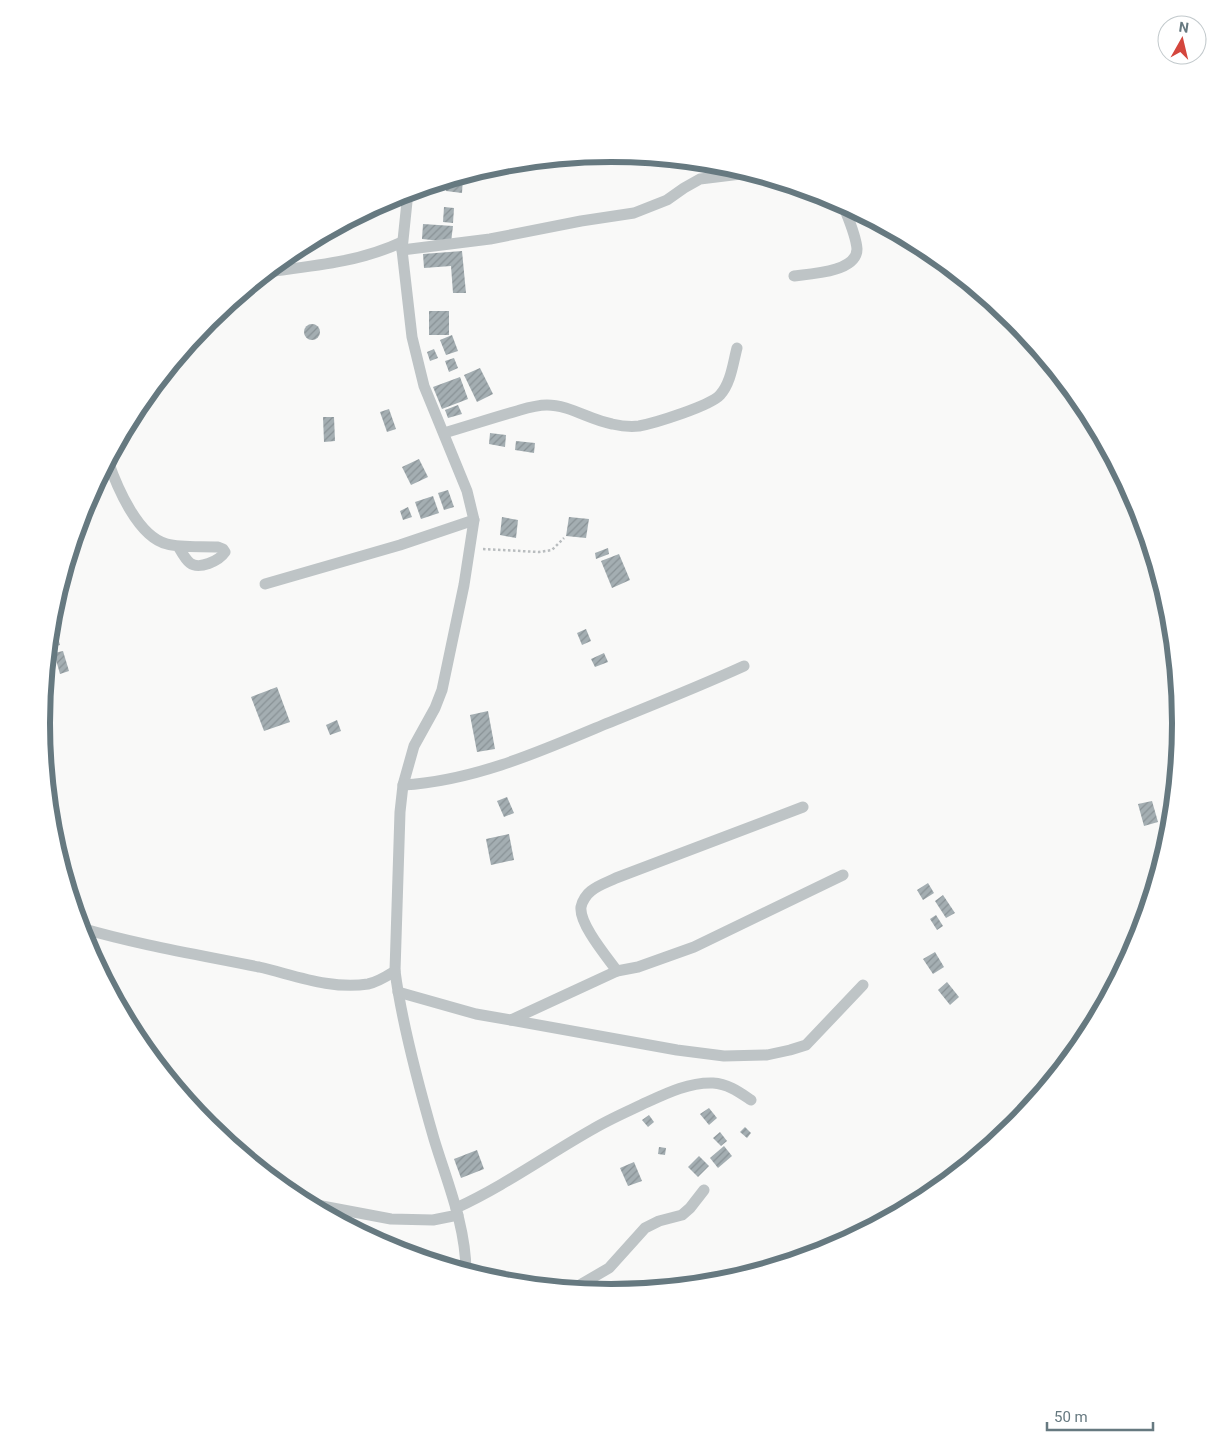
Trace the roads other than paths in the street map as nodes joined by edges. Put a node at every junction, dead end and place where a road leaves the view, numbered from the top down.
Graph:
1 (730, 175) edge
2 (407, 201) edge
3 (846, 214) edge
4 (402, 246) junction
5 (280, 270) edge
6 (794, 276) dead end
7 (738, 348) dead end
8 (444, 433) junction
9 (111, 469) edge
10 (474, 520) junction
11 (178, 546) dead end
12 (265, 584) dead end
13 (744, 666) dead end
14 (403, 785) junction
15 (803, 807) dead end
16 (843, 875) dead end
17 (90, 931) edge
18 (395, 971) junction
19 (617, 971) junction
20 (863, 986) dead end
21 (398, 992) junction
22 (511, 1020) junction
23 (751, 1100) dead end
24 (704, 1190) dead end
25 (327, 1207) edge
26 (457, 1211) junction
27 (466, 1265) edge
28 (584, 1283) edge

1 - 4 street
2 - 4 street
3 - 6 street
4 - 5 street
4 - 8 street
7 - 8 street
8 - 10 street
9 - 11 street
10 - 12 street
10 - 14 street
13 - 14 street
14 - 18 street
15 - 19 street
16 - 19 street
17 - 18 street
18 - 21 street
19 - 22 street
20 - 22 street
21 - 22 street
21 - 26 street
23 - 26 street
24 - 28 street
25 - 26 street
26 - 27 street

